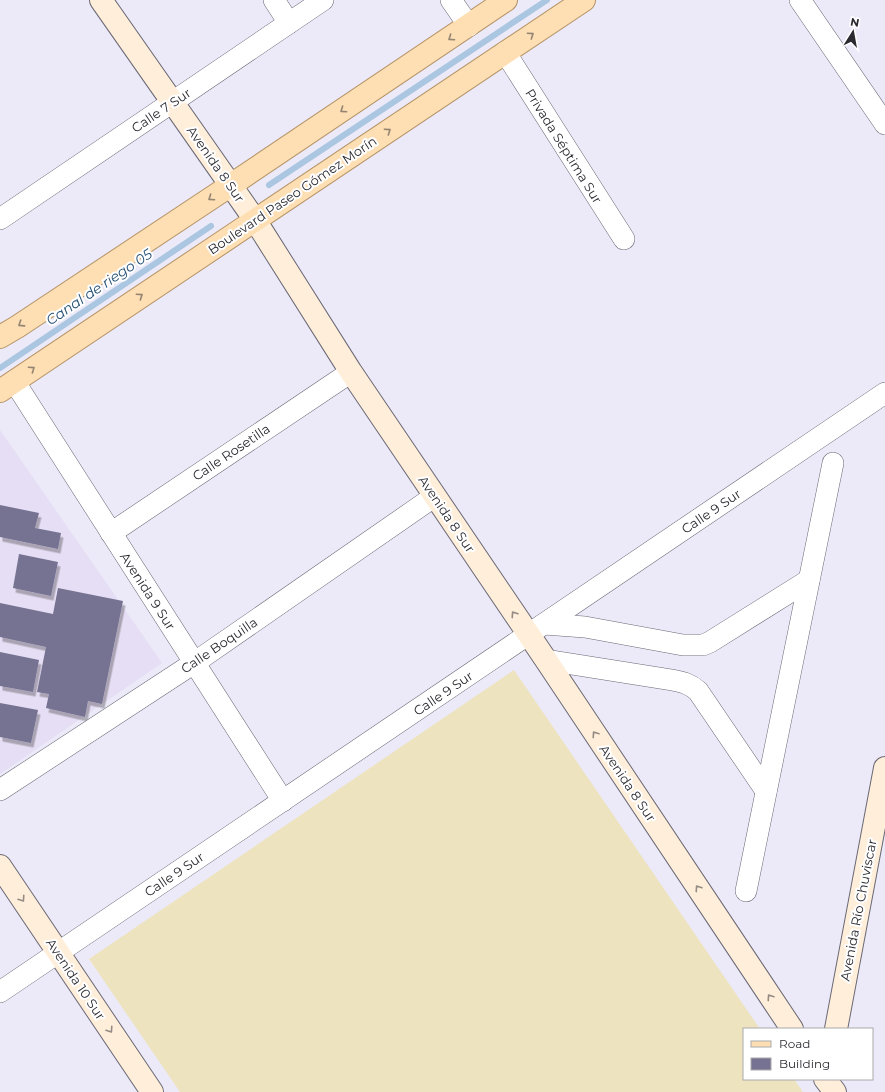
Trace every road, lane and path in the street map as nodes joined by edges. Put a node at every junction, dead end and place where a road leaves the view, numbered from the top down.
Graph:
1 (101, 0) edge
2 (274, 0) edge
3 (323, 0) edge
4 (451, 0) edge
5 (506, 0) edge
6 (584, 0) edge
7 (800, 0) edge
8 (289, 23) junction
9 (469, 26) junction
10 (505, 52) junction
11 (172, 102) junction
12 (885, 124) edge
13 (231, 185) junction
14 (0, 219) edge
15 (255, 220) junction
16 (624, 239) dead end
17 (0, 337) edge
18 (351, 372) junction
19 (7, 386) edge
20 (885, 393) edge
21 (833, 463) dead end
22 (435, 496) junction
23 (111, 533) junction
24 (809, 580) junction
25 (536, 629) junction
26 (546, 660) junction
27 (194, 663) junction
28 (885, 768) edge
29 (0, 790) edge
30 (766, 791) junction
31 (283, 801) junction
32 (0, 866) edge
33 (746, 891) dead end
34 (58, 953) junction
35 (0, 992) edge
36 (791, 1028) edge
37 (836, 1028) edge
38 (152, 1092) edge

1 - 11 main road, Avenida 8 Sur
2 - 8 street
3 - 8 street, Calle 7 Sur
4 - 9 street
5 - 9 main road
10 -> 6 main road, Boulevard Paseo Gómez Morín
7 - 12 street
8 - 11 street, Calle 7 Sur
9 -> 13 main road
15 -> 10 main road, Boulevard Paseo Gómez Morín
10 - 16 street, Privada Séptima Sur
11 - 13 main road, Avenida 8 Sur
11 - 14 street, Calle 7 Sur
13 - 15 main road, Avenida 8 Sur
13 -> 17 main road
15 - 18 main road, Avenida 8 Sur
19 -> 15 main road, Boulevard Paseo Gómez Morín
18 - 22 main road, Avenida 8 Sur
18 - 23 street, Calle Rosetilla
19 - 23 street, Avenida 9 Sur
20 - 25 street, Calle 9 Sur
21 - 24 street
25 -> 22 main road, Avenida 8 Sur
22 - 27 street, Calle Boquilla
23 - 27 street, Avenida 9 Sur
24 - 25 street
24 - 30 street
25 - 26 main road, Avenida 8 Sur
25 - 31 street, Calle 9 Sur
26 - 30 street
36 -> 26 main road, Avenida 8 Sur
27 - 29 street, Calle Boquilla
27 - 31 street, Avenida 9 Sur
28 - 37 main road, Avenida Río Chuviscar
30 - 33 street
31 - 34 street, Calle 9 Sur
32 -> 34 main road, Avenida 10 Sur
34 - 35 street, Calle 9 Sur
34 -> 38 main road, Avenida 10 Sur

